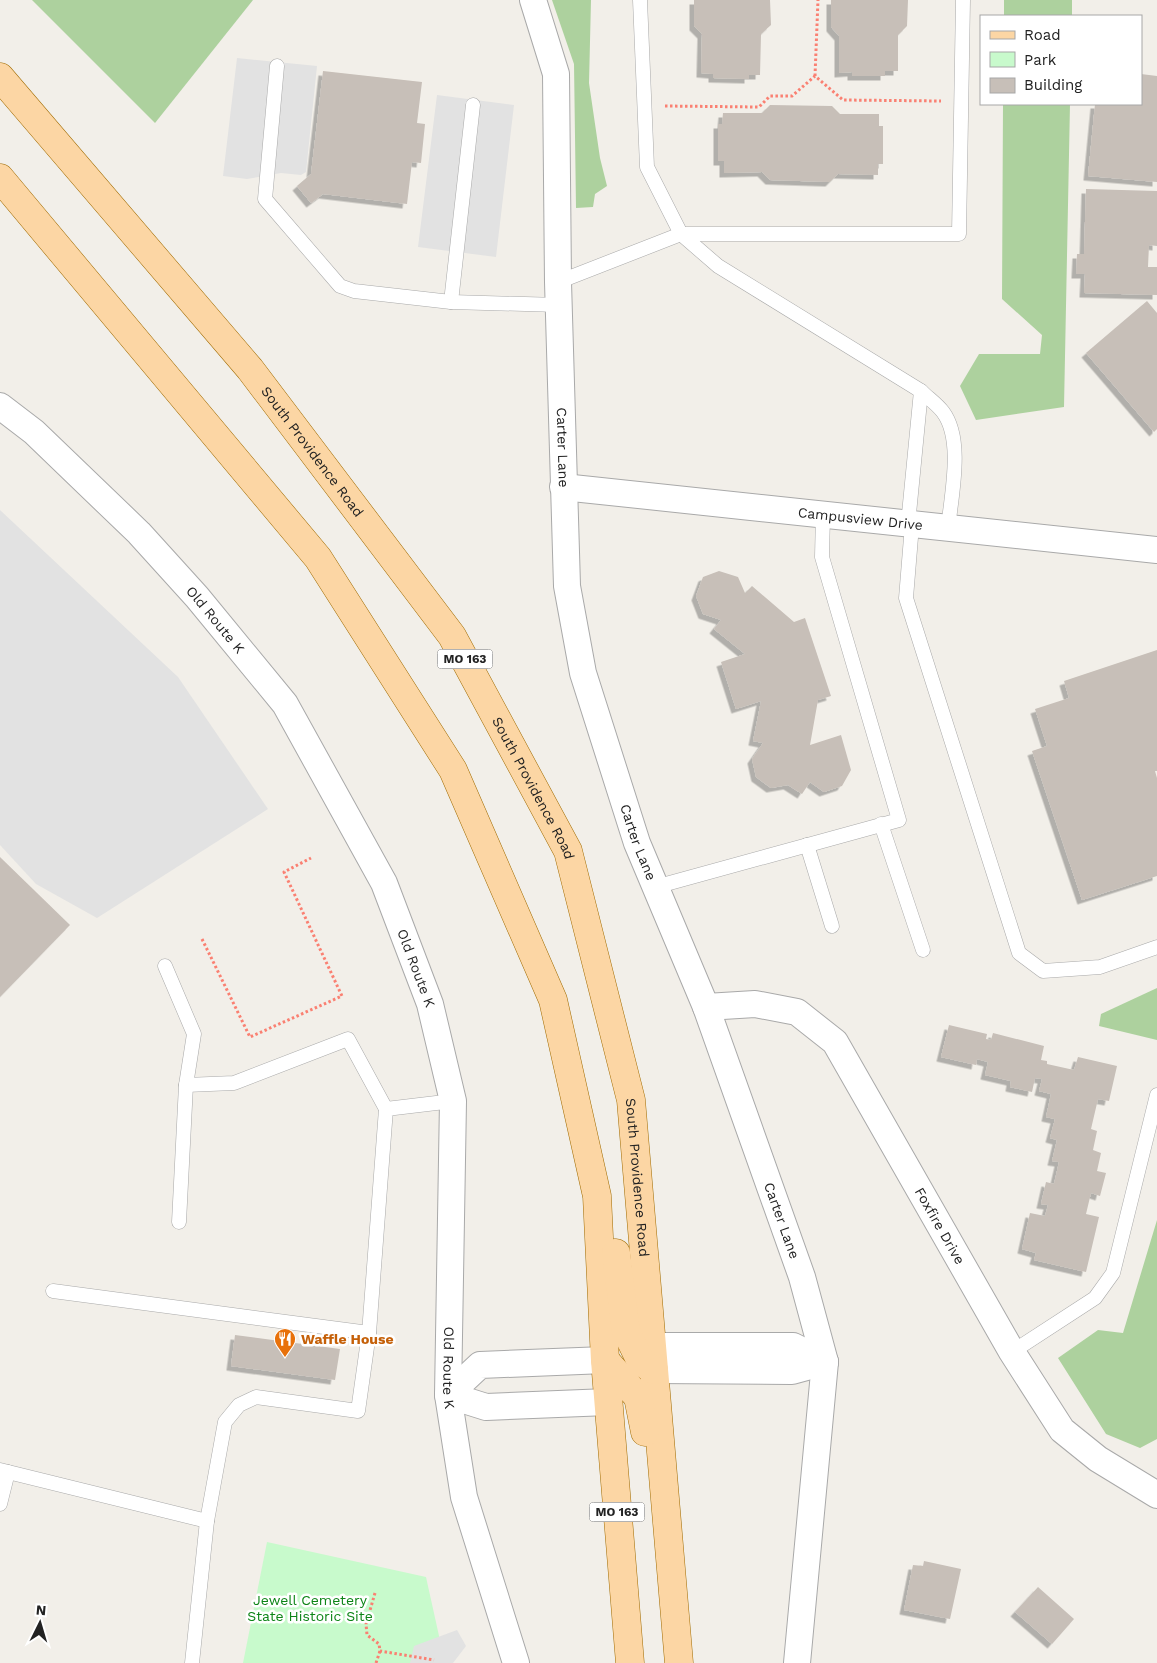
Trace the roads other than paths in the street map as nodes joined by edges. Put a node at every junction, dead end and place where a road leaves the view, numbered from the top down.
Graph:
1 (533, 0) edge
2 (640, 0) edge
3 (962, 0) edge
4 (277, 66) dead end
5 (0, 77) edge
6 (474, 105) dead end
7 (0, 178) edge
8 (681, 234) junction
9 (558, 294) junction
10 (452, 302) junction
11 (921, 391) junction
12 (0, 406) edge
13 (563, 487) junction
14 (824, 514) junction
15 (910, 524) junction
16 (948, 529) junction
17 (1157, 550) edge
18 (882, 824) junction
19 (807, 845) junction
20 (655, 887) junction
21 (832, 926) dead end
22 (1157, 947) edge
23 (923, 950) dead end
24 (165, 966) dead end
25 (706, 1007) junction
26 (186, 1084) junction
27 (1157, 1095) edge
28 (453, 1101) junction
29 (386, 1108) junction
30 (597, 1196) junction
31 (179, 1222) dead end
32 (53, 1291) dead end
33 (369, 1333) junction
34 (1012, 1352) junction
35 (653, 1358) junction
36 (605, 1360) junction
37 (825, 1362) junction
38 (448, 1395) junction
39 (608, 1402) junction
40 (4, 1471) edge
41 (1157, 1495) edge
42 (0, 1504) edge
43 (207, 1521) junction
44 (668, 1544) junction
45 (192, 1663) edge
46 (516, 1663) edge
47 (630, 1663) edge
48 (679, 1663) edge
49 (797, 1663) edge

1 - 9 street, Carter Lane
2 - 8 lane
3 - 8 lane
4 - 10 lane
5 - 35 main road, South Providence Road / MO 163
6 - 10 lane
7 - 30 main road, MO 163
8 - 9 lane
8 - 11 lane
9 - 10 lane
9 - 13 street, Carter Lane
11 - 15 lane
11 - 16 lane
12 - 28 street, Old Route K
13 - 14 street, Campusview Drive
13 - 20 street, Carter Lane
14 - 15 street, Campusview Drive
14 - 18 lane
15 - 16 street, Campusview Drive
15 - 22 lane
16 - 17 street, Campusview Drive
18 - 19 lane
18 - 23 lane
19 - 20 lane
19 - 21 lane
20 - 25 street, Carter Lane
24 - 26 lane
25 - 34 street, Foxfire Drive
25 - 37 street, Carter Lane
26 - 29 lane
26 - 31 lane
27 - 34 lane
28 - 29 lane
28 - 38 street, Old Route K
29 - 33 lane
30 - 35 main road
30 - 36 main road, MO 163
32 - 33 lane
33 - 43 lane
34 - 41 street, Foxfire Drive
35 - 37 street
35 - 44 main road, South Providence Road / MO 163
36 - 38 street
36 - 39 main road, MO 163
36 - 44 main road
37 - 49 street, Carter Lane
38 - 39 street
38 - 46 street, Old Route K
39 - 47 main road, MO 163
40 - 42 lane
40 - 43 lane
43 - 45 lane
44 - 48 main road, South Providence Road / MO 163

